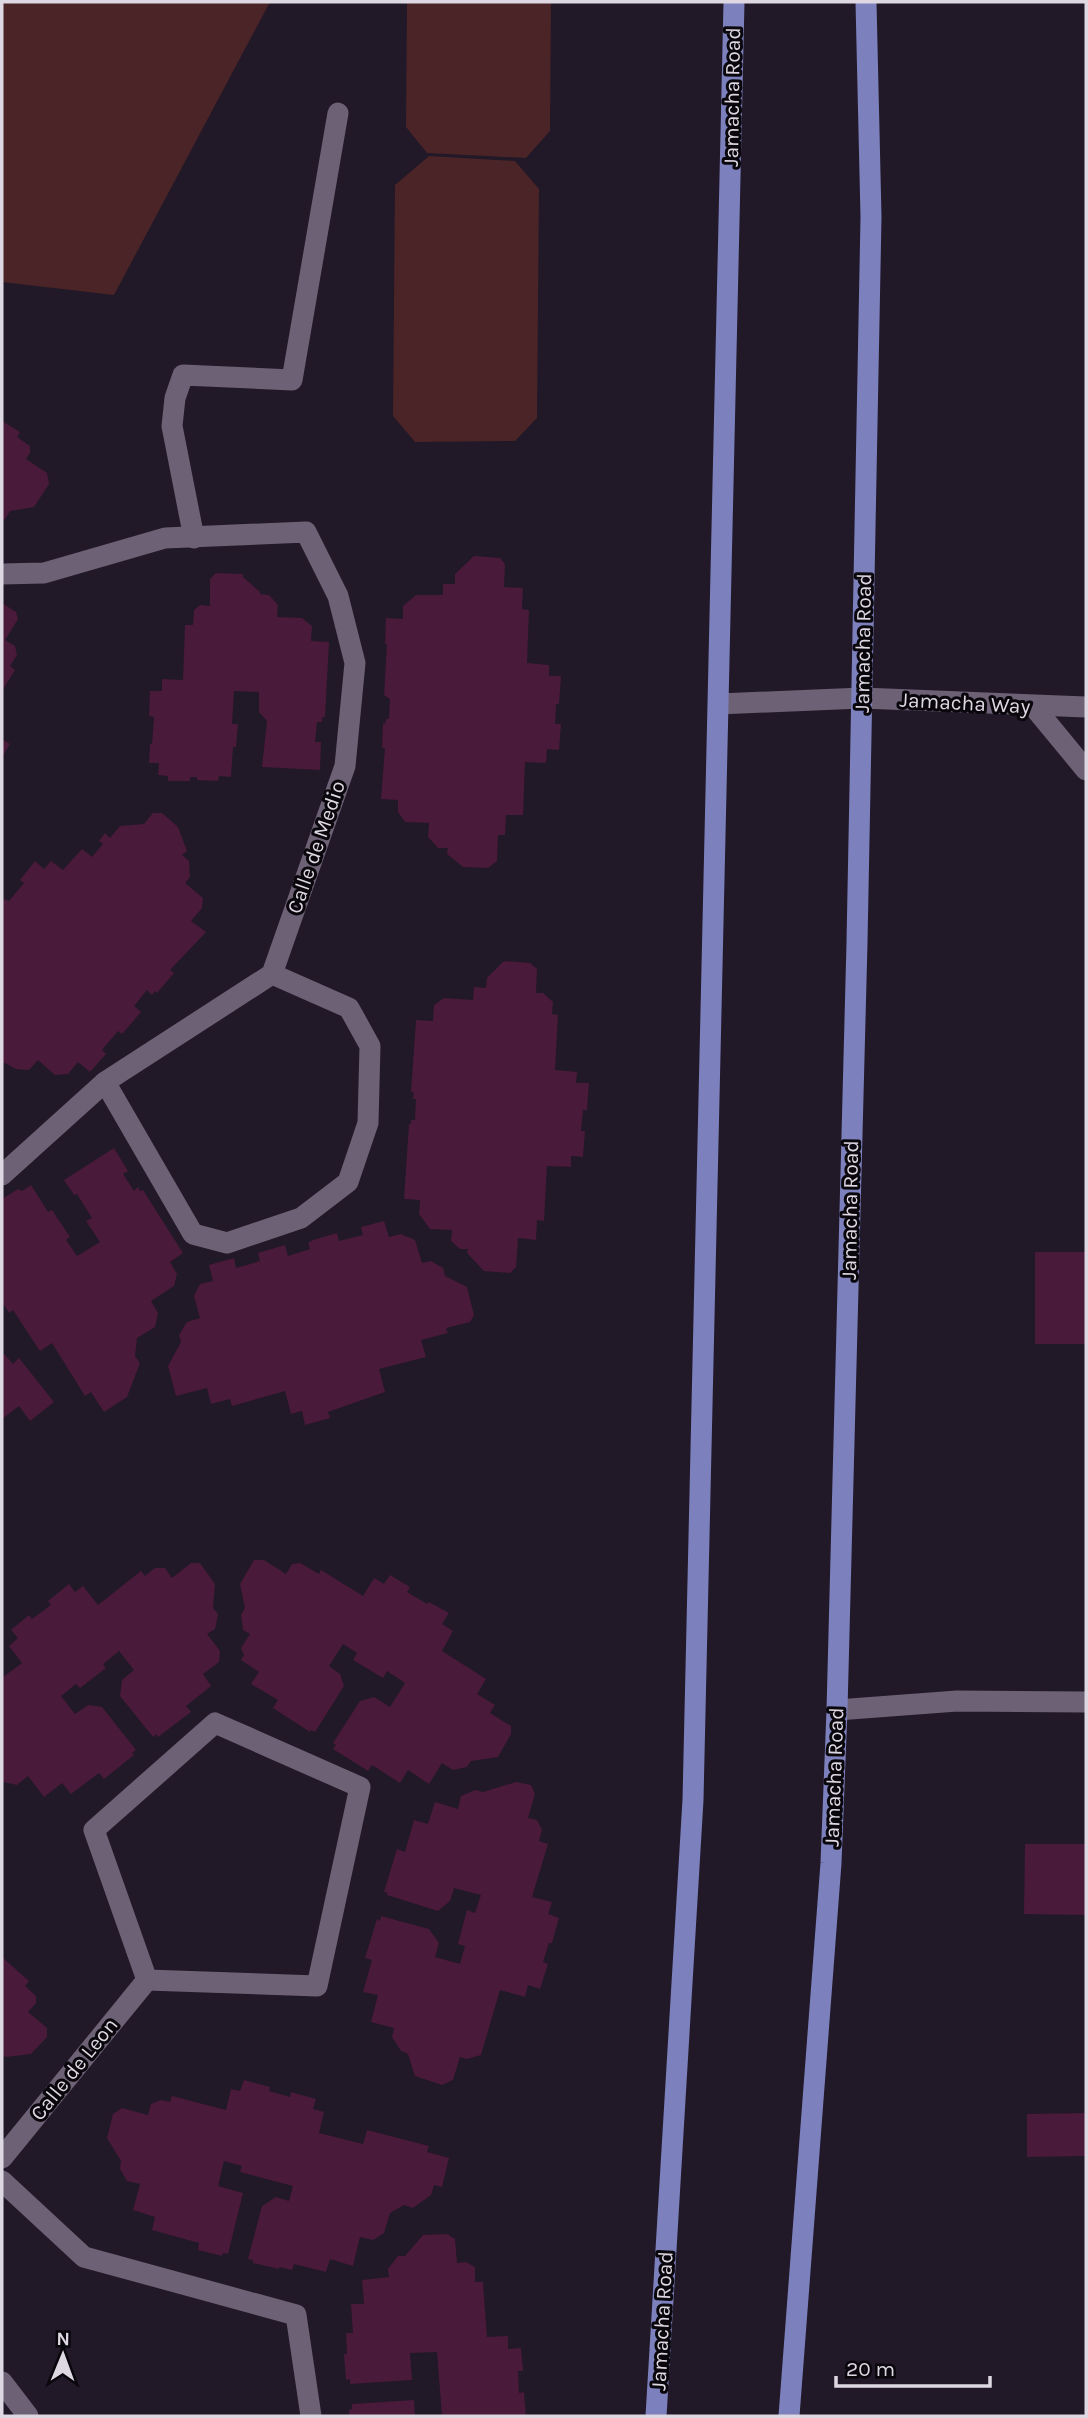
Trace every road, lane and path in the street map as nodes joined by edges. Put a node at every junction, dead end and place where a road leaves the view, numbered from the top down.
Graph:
1 (734, 2) edge
2 (866, 2) edge
3 (338, 113) dead end
4 (194, 538) junction
5 (2, 574) edge
6 (862, 698) junction
7 (719, 705) junction
8 (1034, 706) junction
9 (1086, 707) edge
10 (1086, 770) edge
11 (272, 974) junction
12 (105, 1082) junction
13 (2, 1175) edge
14 (1086, 1702) edge
15 (837, 1710) junction
16 (147, 1980) junction
17 (2, 2158) edge
18 (2, 2181) edge
19 (2, 2382) edge
20 (28, 2416) edge
21 (311, 2416) edge
22 (656, 2416) edge
23 (789, 2416) edge

1 - 7 main road, Jamacha Road
2 - 6 main road, Jamacha Road
3 - 4 street
4 - 5 street, Calle de Medio
4 - 11 street, Calle de Medio
6 - 7 street, Jamacha Way
6 - 8 street, Jamacha Way
6 - 15 main road, Jamacha Road
7 - 22 main road, Jamacha Road
8 - 9 street, Jamacha Way
8 - 10 street
11 - 12 street
11 - 12 street
12 - 13 street
14 - 15 street
15 - 23 main road, Jamacha Road
16 - 16 street
16 - 17 street, Calle de Leon
18 - 21 street
19 - 20 street

